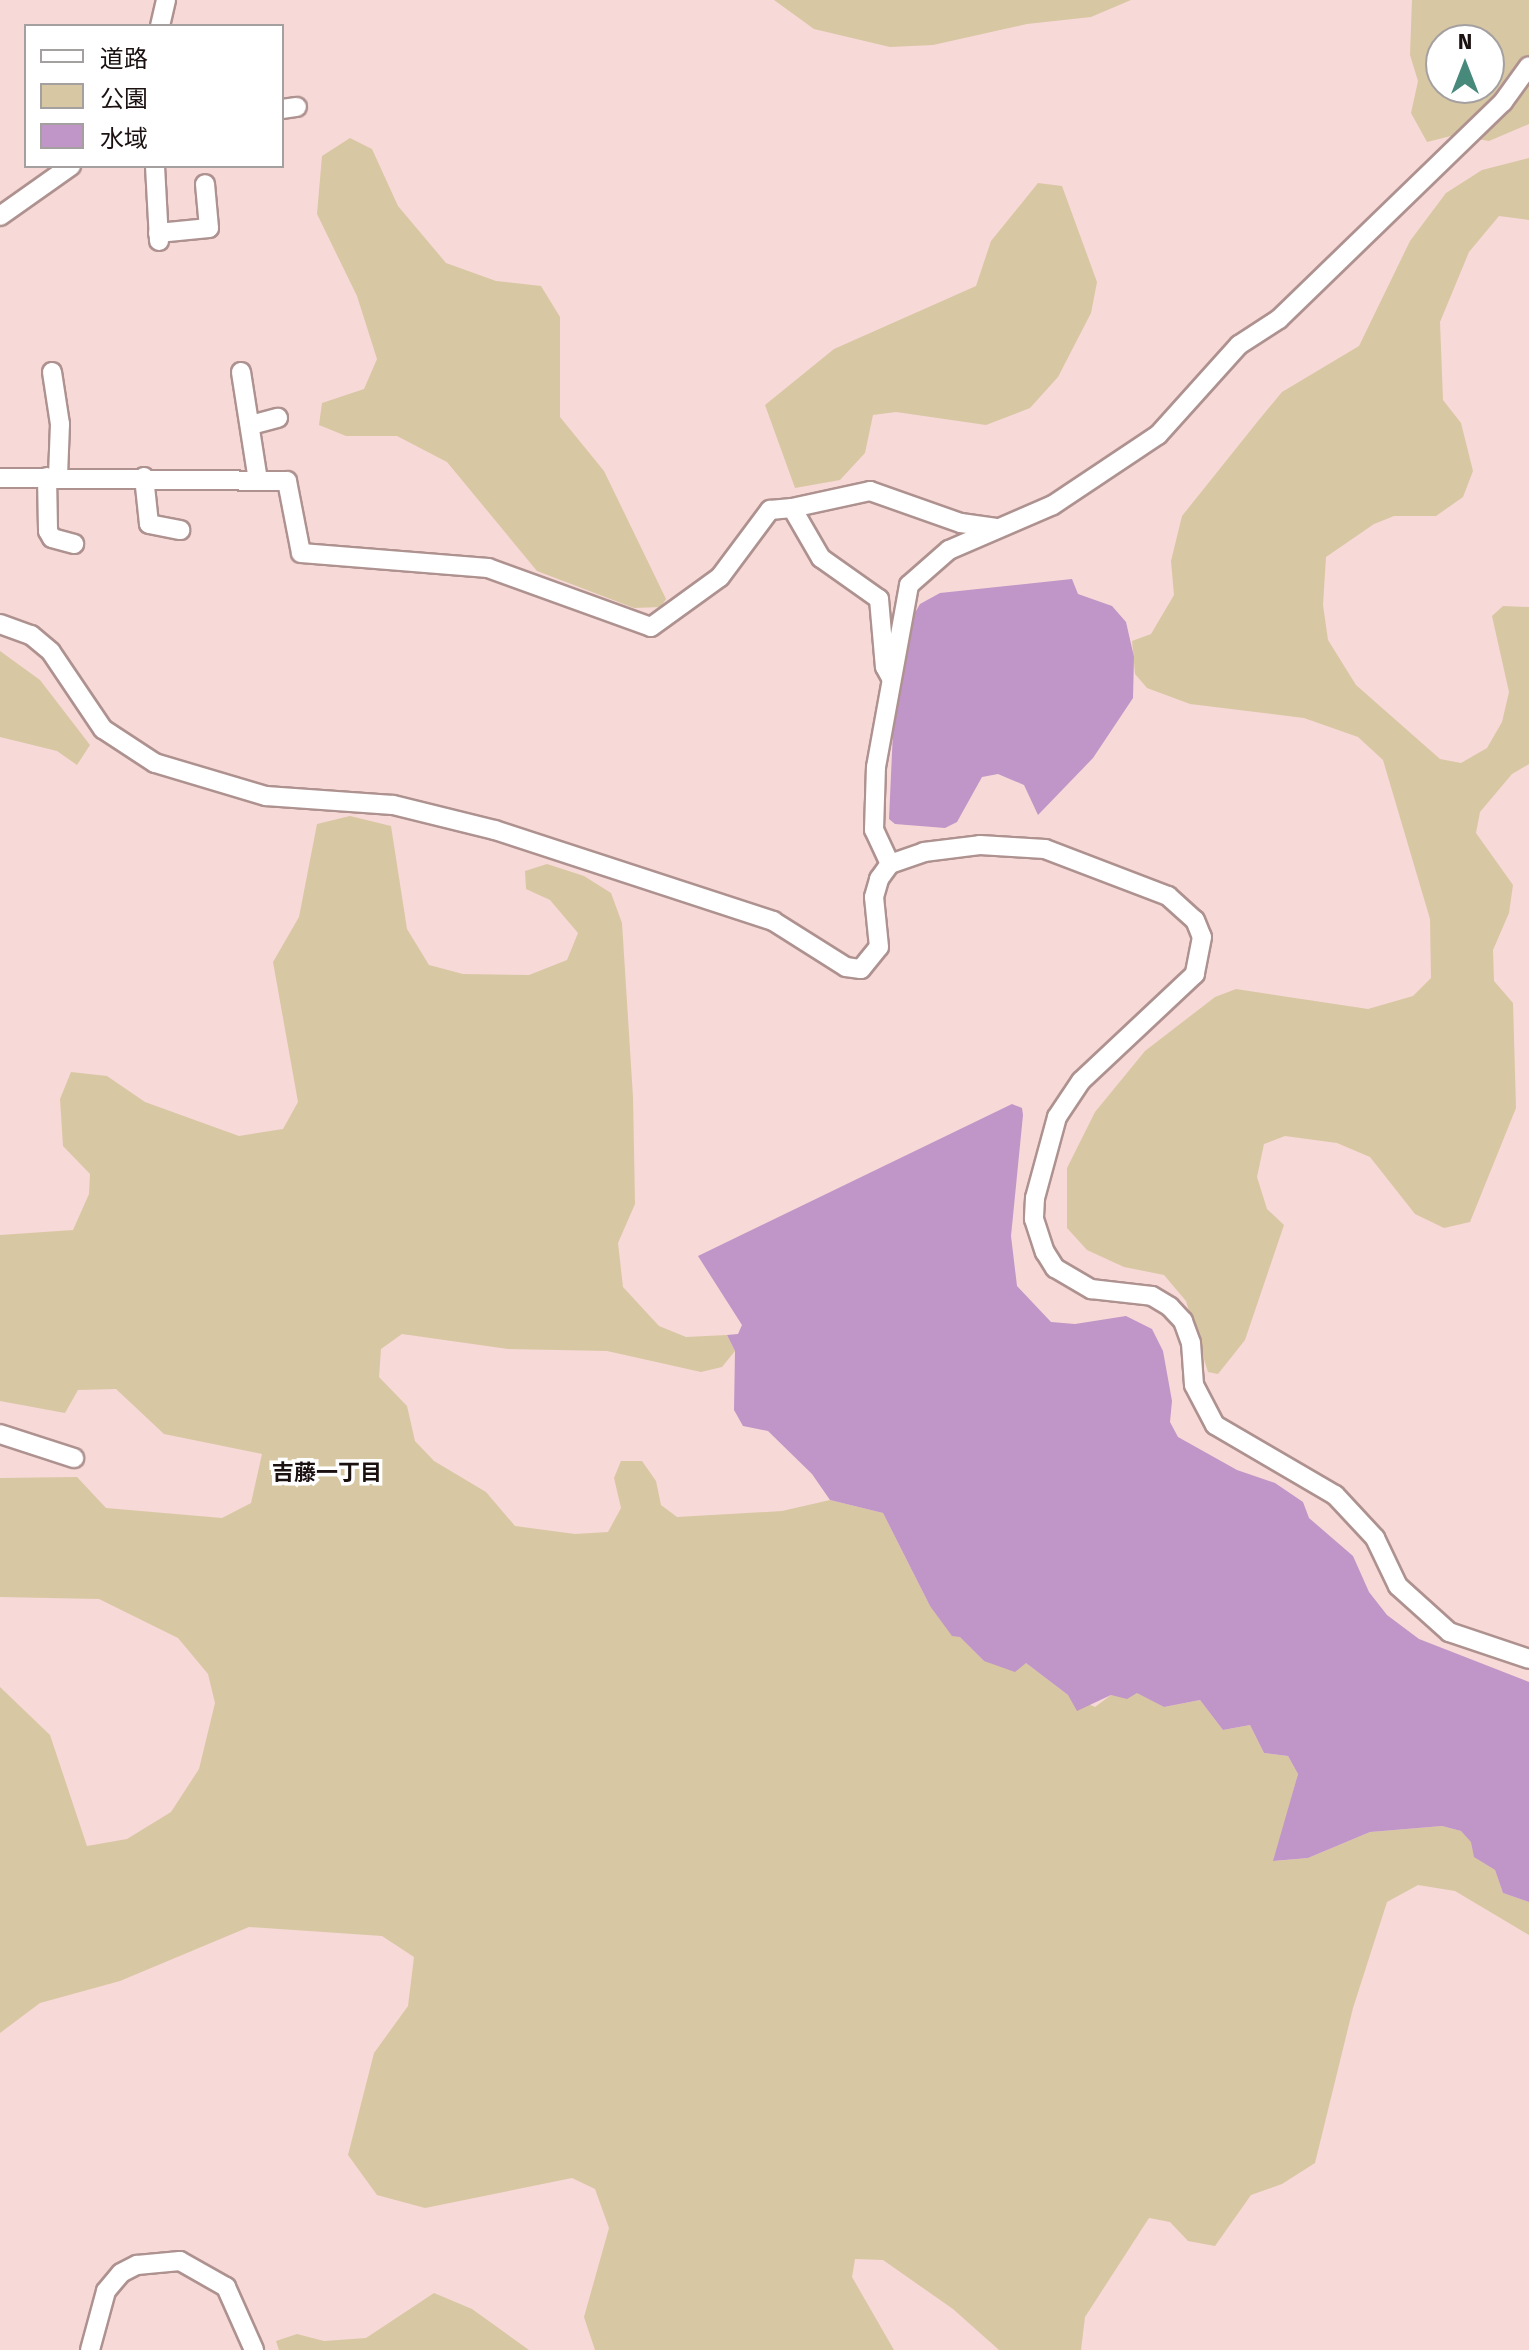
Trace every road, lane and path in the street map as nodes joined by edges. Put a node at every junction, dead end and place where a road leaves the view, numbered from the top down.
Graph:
1 (166, 0) edge
2 (160, 24) edge
3 (1529, 66) edge
4 (68, 168) edge
5 (155, 168) edge
6 (205, 184) dead end
7 (0, 216) edge
8 (52, 372) dead end
9 (241, 372) dead end
10 (278, 418) dead end
11 (251, 425) junction
12 (53, 477) junction
13 (144, 477) junction
14 (0, 478) edge
15 (258, 480) junction
16 (792, 508) junction
17 (995, 528) junction
18 (180, 530) dead end
19 (74, 544) dead end
20 (0, 624) edge
21 (891, 678) junction
22 (890, 864) junction
23 (0, 1434) edge
24 (74, 1458) dead end
25 (1529, 1659) edge
26 (90, 2350) edge
27 (254, 2350) edge

1 - 2 street
3 - 17 street
4 - 7 street
5 - 6 street
8 - 12 street
9 - 11 street
10 - 11 street
11 - 15 street
12 - 13 street
12 - 14 street
12 - 19 street
13 - 15 street
13 - 18 street
15 - 16 street
16 - 17 street
16 - 21 street
17 - 21 street
20 - 22 street
21 - 22 street
22 - 25 street
23 - 24 street
26 - 27 street

